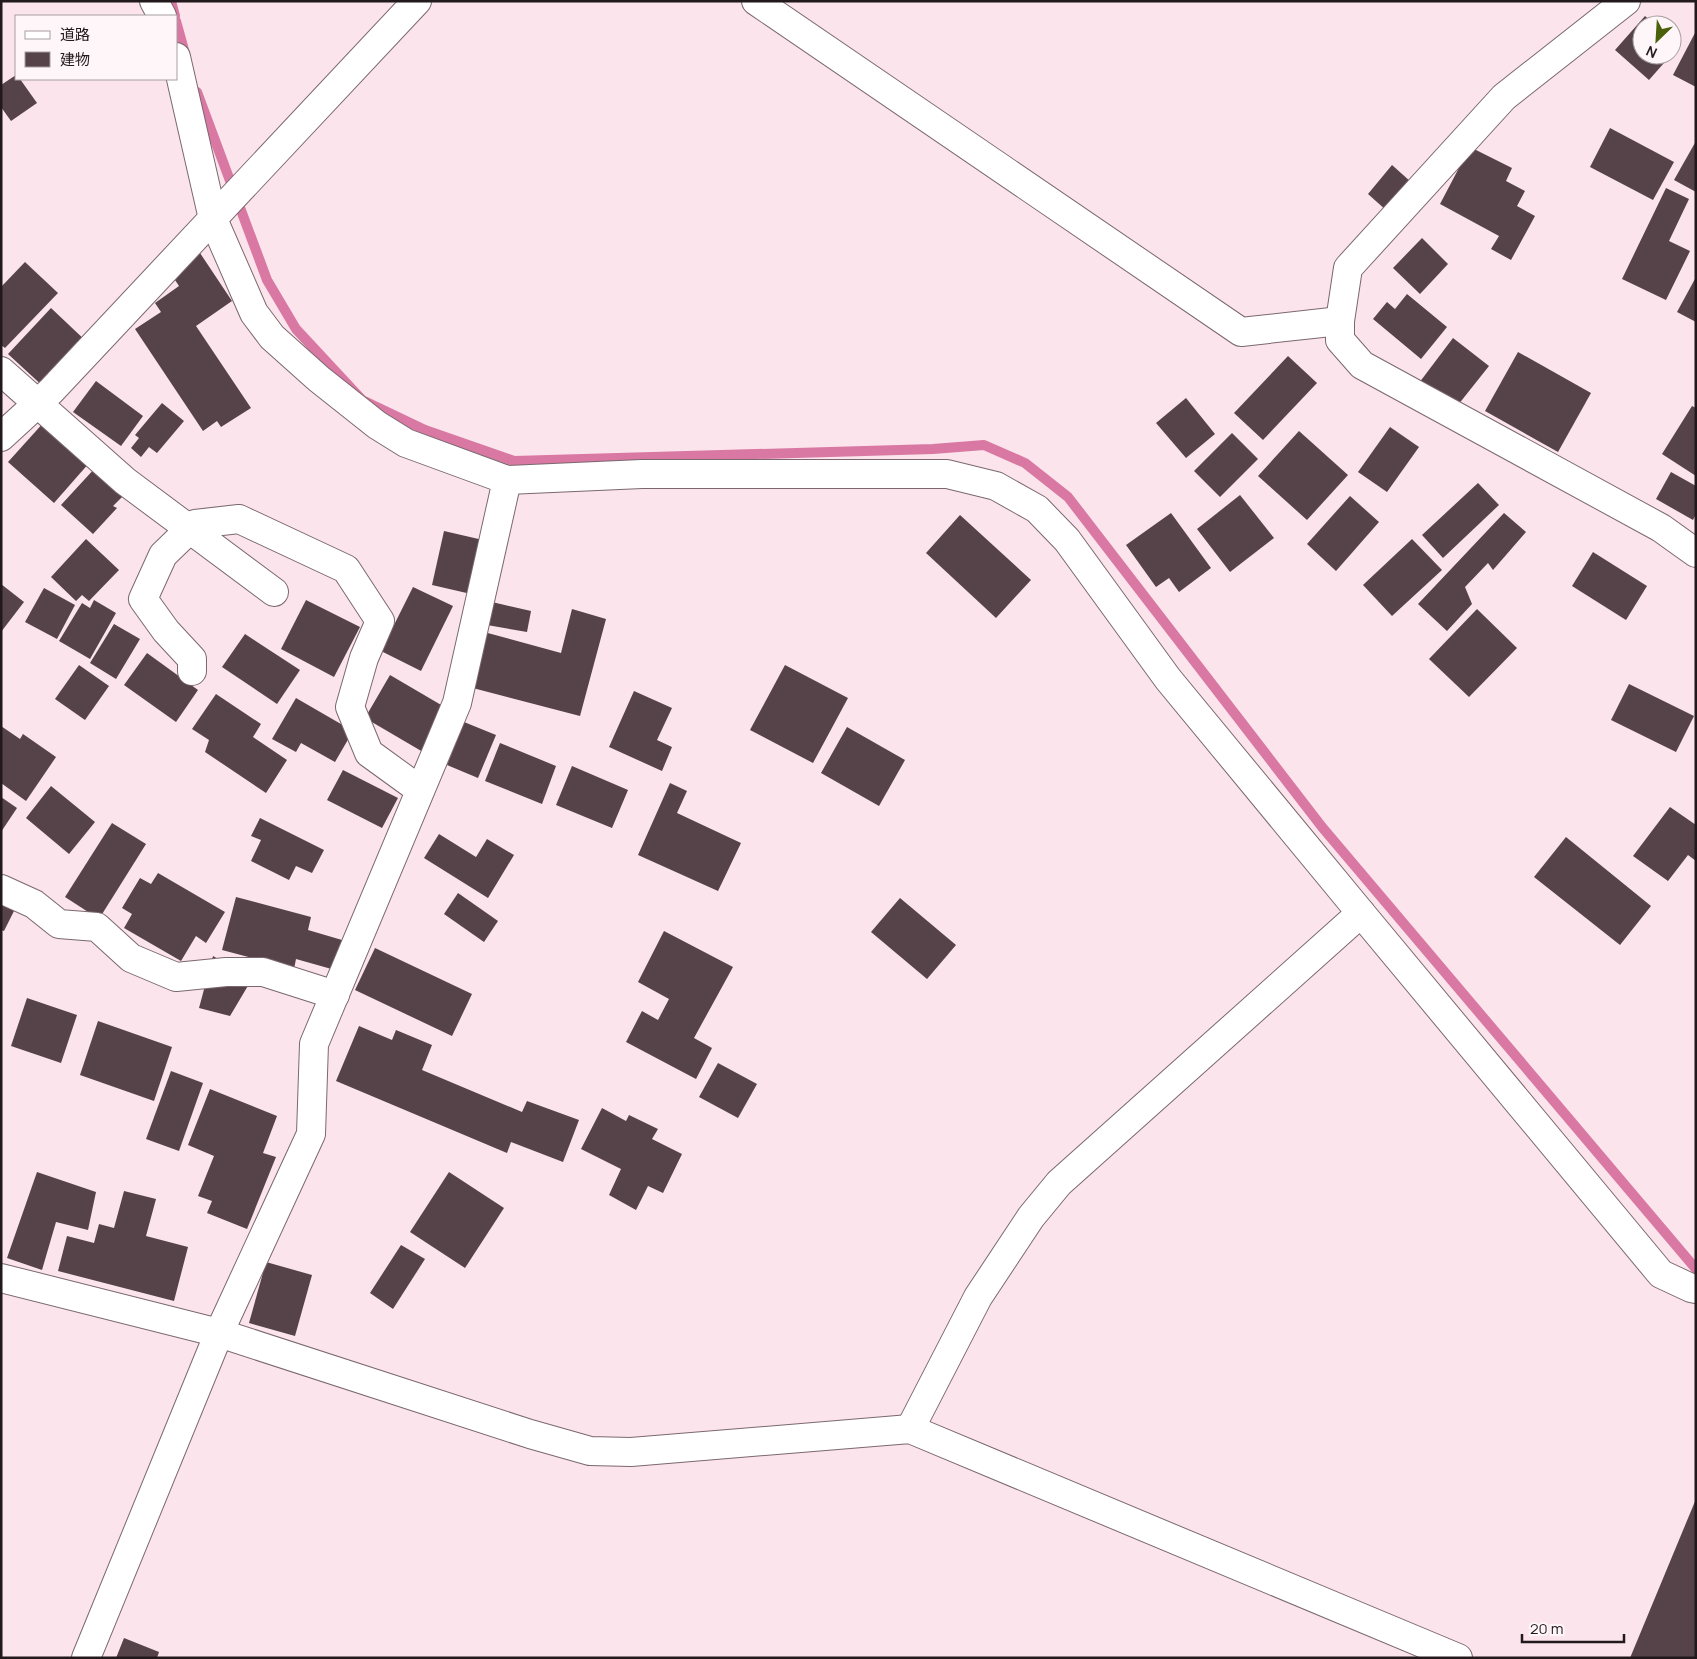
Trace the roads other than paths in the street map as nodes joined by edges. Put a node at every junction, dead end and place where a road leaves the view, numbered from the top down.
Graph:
1 (154, 1) edge
2 (417, 1) edge
3 (756, 1) edge
4 (1626, 1) edge
5 (161, 15) edge
6 (178, 66) edge
7 (214, 219) junction
8 (1340, 321) junction
9 (1, 371) edge
10 (38, 403) junction
11 (1, 437) edge
12 (507, 480) junction
13 (189, 530) junction
14 (1696, 553) edge
15 (274, 592) dead end
16 (192, 671) dead end
17 (420, 790) junction
18 (1, 889) edge
19 (1361, 914) junction
20 (334, 995) junction
21 (1, 1278) edge
22 (1696, 1288) edge
23 (219, 1333) junction
24 (910, 1429) junction
25 (86, 1658) edge
26 (1458, 1658) edge

1 - 5 street
2 - 7 street
3 - 8 street
4 - 8 street
6 - 7 street
7 - 10 street
7 - 12 street
8 - 14 street
9 - 10 street
10 - 11 street
10 - 13 street
12 - 17 street
12 - 19 street
13 - 15 street
13 - 16 street
13 - 17 street
17 - 20 street
18 - 20 street
19 - 22 street
19 - 24 street
20 - 23 street
21 - 23 street
23 - 24 street
23 - 25 street
24 - 26 street

